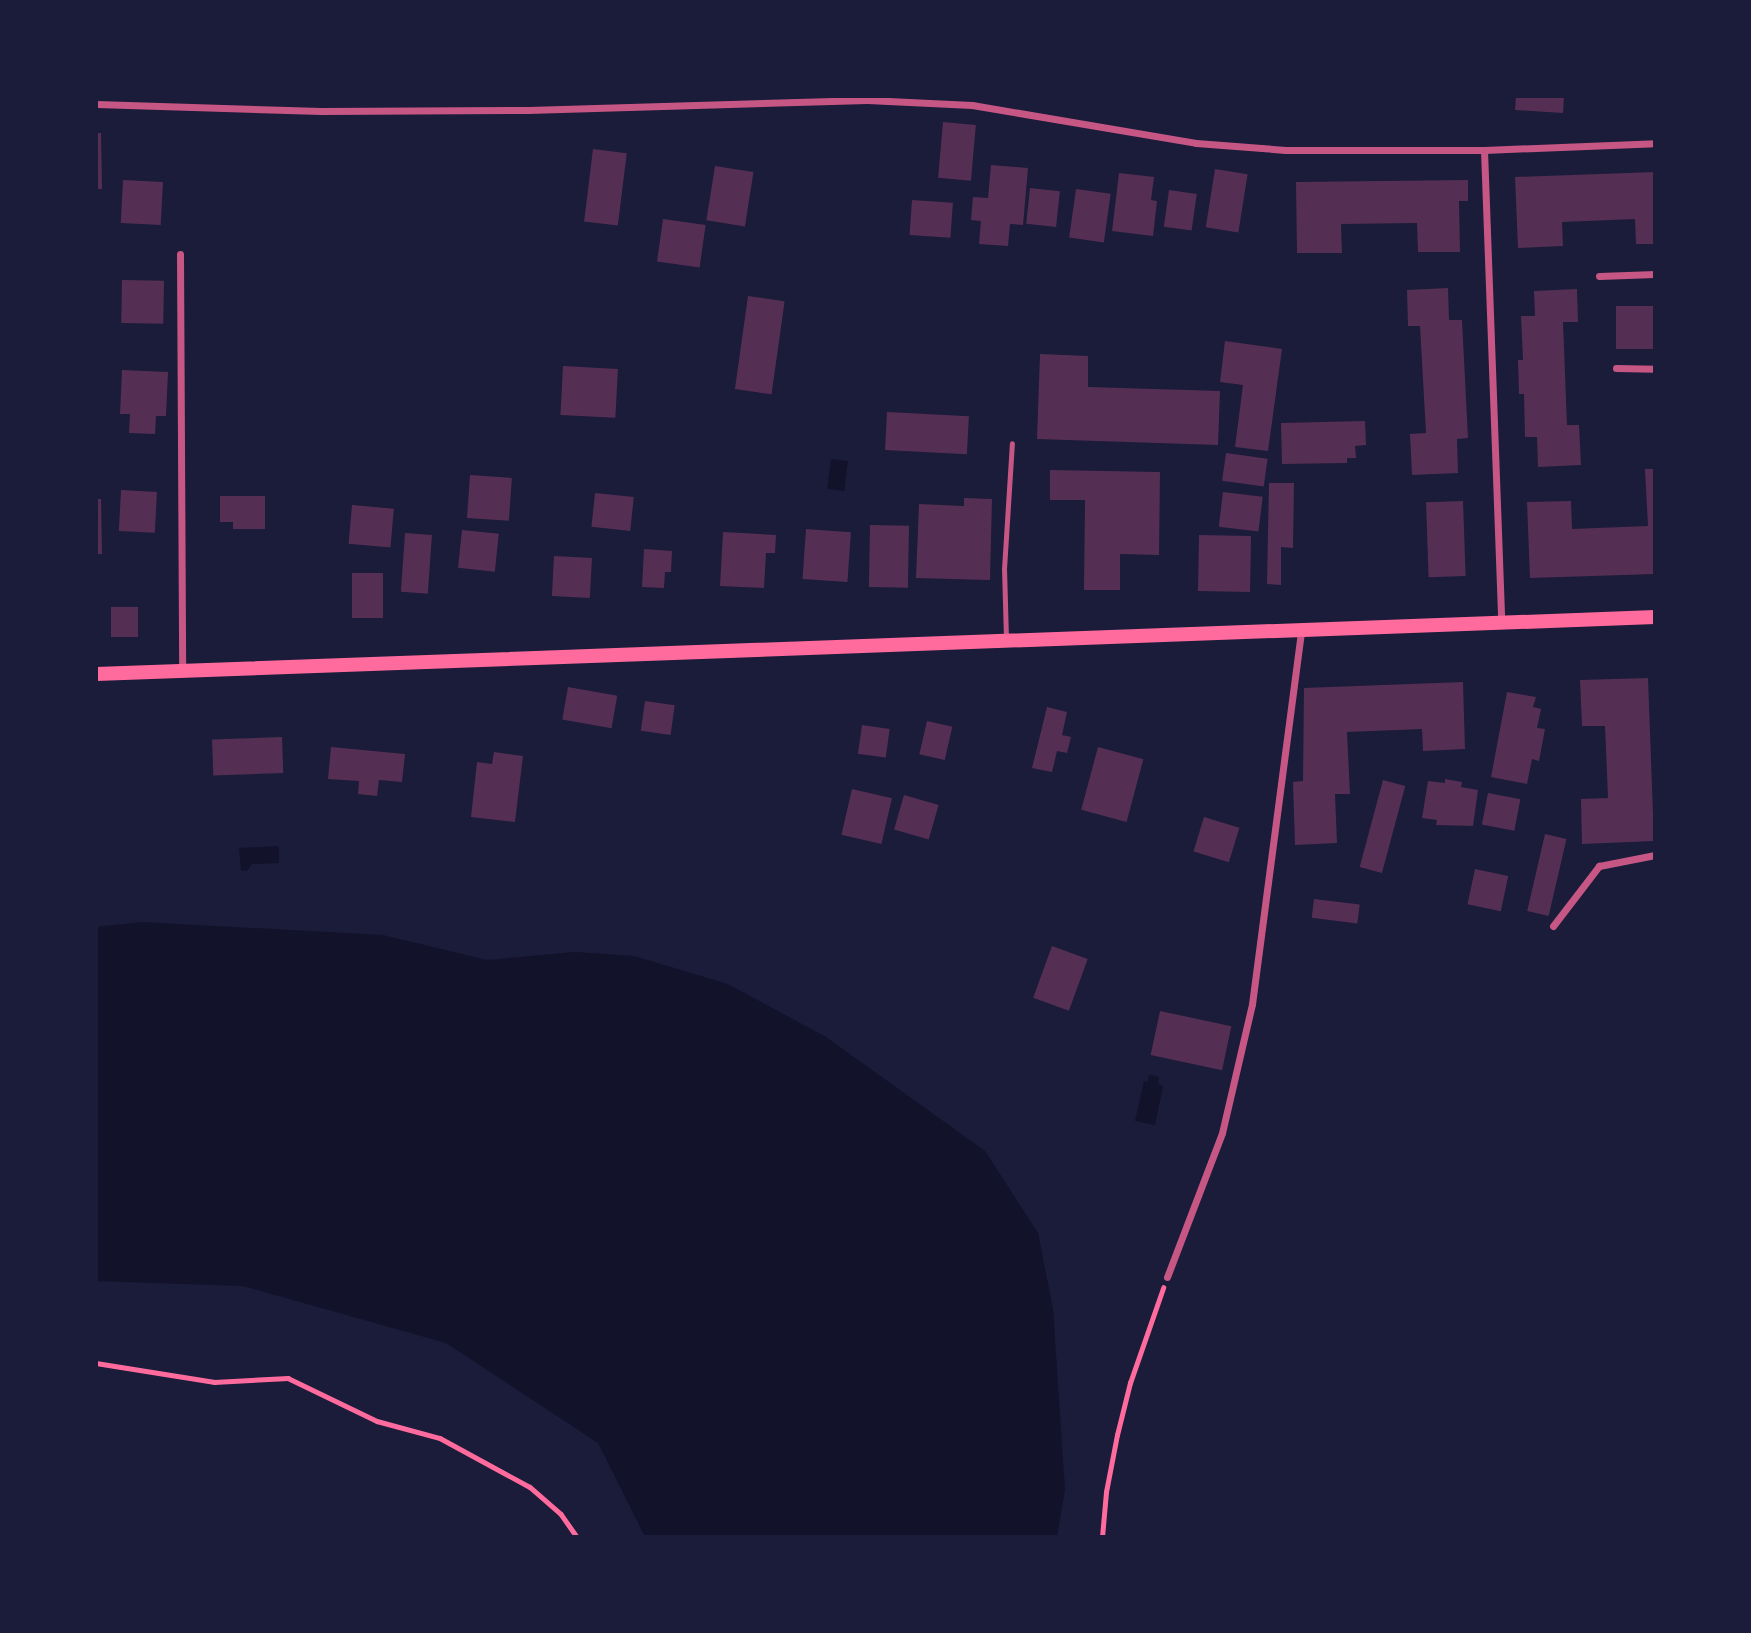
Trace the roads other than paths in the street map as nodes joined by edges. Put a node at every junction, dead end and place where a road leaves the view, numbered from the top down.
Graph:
1 (96, 104) edge
2 (1655, 143) edge
3 (1485, 150) junction
4 (180, 254) dead end
5 (1655, 274) edge
6 (1599, 276) dead end
7 (1616, 368) dead end
8 (1655, 369) edge
9 (1012, 443) dead end
10 (1655, 617) edge
11 (1501, 623) junction
12 (1301, 629) junction
13 (1007, 639) junction
14 (182, 672) junction
15 (96, 674) edge
16 (1655, 855) edge
17 (1553, 926) dead end
18 (1167, 1278) road end

1 - 3 street
2 - 3 street
3 - 11 street
4 - 14 street
5 - 6 street
7 - 8 street
9 - 13 lane
10 - 11 main road
11 - 12 main road
12 - 13 main road
12 - 18 street
13 - 14 main road
14 - 15 main road
16 - 17 street

